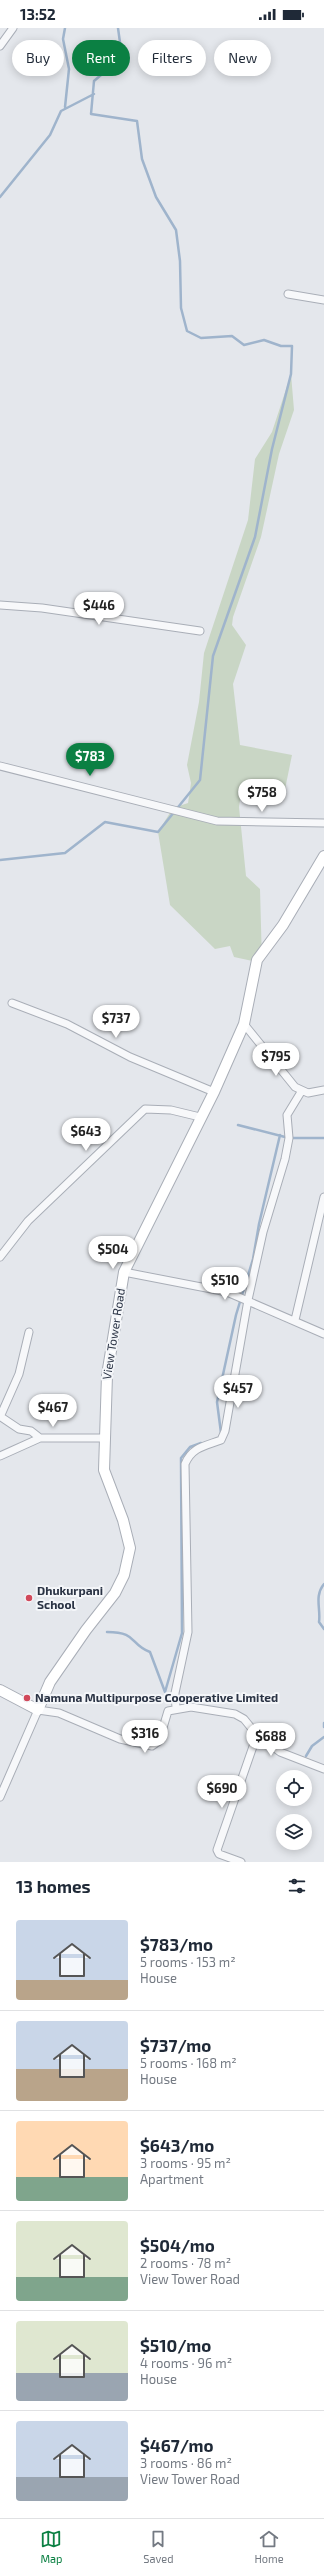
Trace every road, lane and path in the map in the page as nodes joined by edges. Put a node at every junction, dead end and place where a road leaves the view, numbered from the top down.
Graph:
1 (13, 28) edge
2 (0, 46) edge
3 (288, 294) dead end
4 (324, 300) edge
5 (0, 605) edge
6 (200, 631) dead end
7 (0, 766) edge
8 (324, 823) edge
9 (324, 856) edge
10 (12, 1003) dead end
11 (244, 1024) junction
12 (324, 1090) edge
13 (214, 1092) junction
14 (301, 1092) junction
15 (200, 1118) junction
16 (324, 1197) edge
17 (0, 1257) edge
18 (124, 1272) junction
19 (248, 1300) junction
20 (294, 1320) junction
21 (29, 1332) dead end
22 (324, 1334) edge
23 (1, 1417) edge
24 (40, 1438) junction
25 (103, 1438) junction
26 (0, 1456) edge
27 (0, 1690) edge
28 (176, 1708) junction
29 (38, 1710) junction
30 (257, 1735) junction
31 (324, 1769) edge
32 (2, 1788) edge
33 (0, 1797) edge
34 (241, 1862) edge

1 - 2 street
3 - 4 street
5 - 6 street
7 - 8 street
9 - 11 street, View Tower Road
10 - 13 street
11 - 13 street, View Tower Road
11 - 14 street
12 - 14 street
13 - 15 street, View Tower Road
14 - 19 street
15 - 17 street
15 - 18 street, View Tower Road
16 - 20 street
18 - 19 street
18 - 25 street, View Tower Road
19 - 20 street
19 - 28 street
20 - 22 street
21 - 23 street
23 - 24 street
24 - 25 street
24 - 26 street
25 - 29 street, View Tower Road
27 - 29 street
28 - 29 street
28 - 30 street
29 - 32 street
30 - 31 street
30 - 34 street
32 - 33 street

